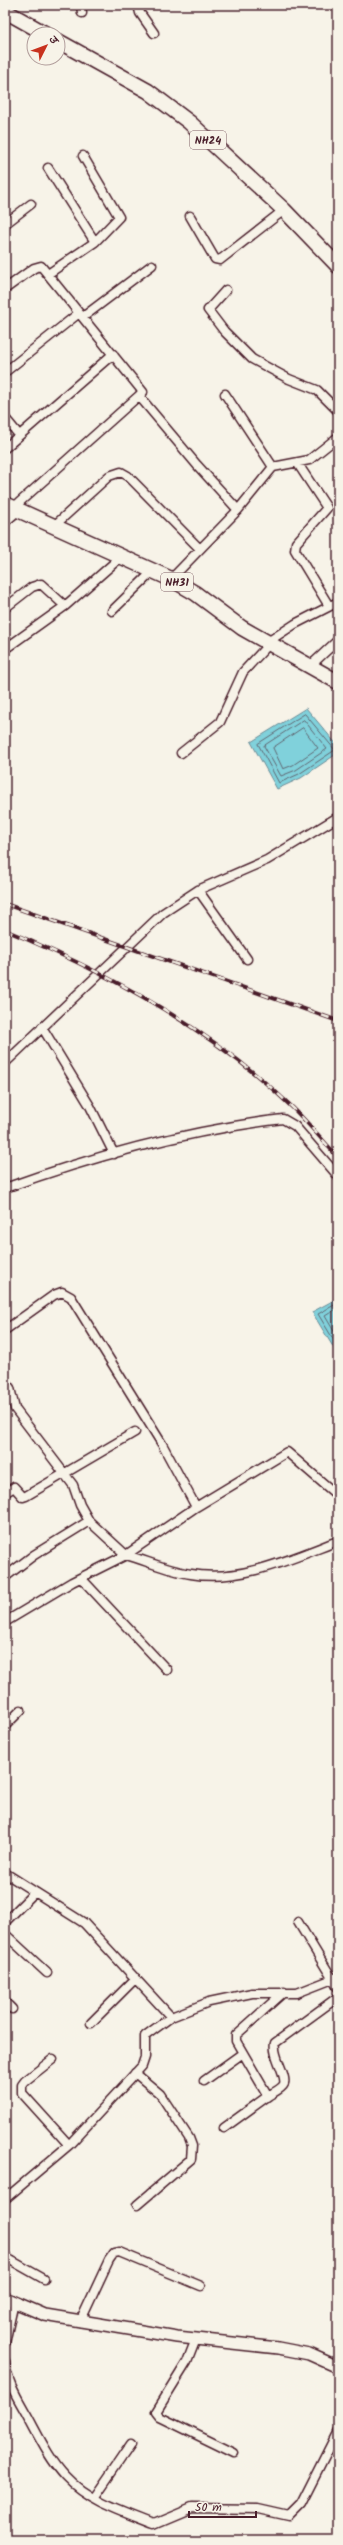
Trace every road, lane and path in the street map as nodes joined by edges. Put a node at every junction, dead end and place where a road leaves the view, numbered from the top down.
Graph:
1 (138, 5) edge
2 (5, 11) edge
3 (32, 26) edge
4 (154, 33) dead end
5 (66, 45) edge
6 (83, 156) dead end
7 (48, 168) dead end
8 (31, 204) dead end
9 (284, 210) junction
10 (190, 216) dead end
11 (5, 224) edge
12 (95, 242) junction
13 (152, 265) dead end
14 (338, 266) edge
15 (48, 274) junction
16 (5, 289) edge
17 (226, 290) dead end
18 (81, 315) junction
19 (113, 354) junction
20 (5, 372) edge
21 (225, 394) dead end
22 (139, 396) junction
23 (338, 411) edge
24 (5, 418) edge
25 (19, 435) junction
26 (337, 441) edge
27 (5, 448) edge
28 (298, 464) junction
29 (273, 467) junction
30 (12, 507) edge
31 (238, 510) junction
32 (5, 522) edge
33 (55, 525) junction
34 (200, 549) junction
35 (122, 556) junction
36 (154, 570) junction
37 (172, 579) junction
38 (338, 602) edge
39 (65, 606) junction
40 (329, 606) junction
41 (5, 608) edge
42 (112, 612) dead end
43 (338, 640) edge
44 (267, 644) junction
45 (5, 649) edge
46 (309, 667) junction
47 (338, 682) edge
48 (181, 753) dead end
49 (338, 817) edge
50 (198, 890) junction
51 (247, 959) dead end
52 (42, 1027) junction
53 (5, 1063) edge
54 (114, 1154) junction
55 (338, 1176) edge
56 (5, 1188) edge
57 (5, 1330) edge
58 (5, 1381) edge
59 (134, 1432) dead end
60 (63, 1473) junction
61 (5, 1493) edge
62 (338, 1496) edge
63 (196, 1507) junction
64 (89, 1521) junction
65 (338, 1540) edge
66 (126, 1554) junction
67 (5, 1577) edge
68 (81, 1578) junction
69 (5, 1622) edge
70 (167, 1670) dead end
71 (21, 1710) dead end
72 (5, 1726) edge
73 (5, 1873) edge
74 (34, 1892) junction
75 (5, 1922) edge
76 (298, 1922) dead end
77 (5, 1934) edge
78 (47, 1973) dead end
79 (136, 1978) junction
80 (335, 1979) edge
81 (338, 1988) edge
82 (284, 1992) junction
83 (338, 1997) edge
84 (5, 2002) edge
85 (12, 2010) dead end
86 (171, 2017) junction
87 (91, 2023) dead end
88 (243, 2053) junction
89 (53, 2059) dead end
90 (135, 2073) junction
91 (204, 2081) dead end
92 (268, 2096) junction
93 (224, 2128) dead end
94 (69, 2145) junction
95 (5, 2199) edge
96 (138, 2205) dead end
97 (5, 2257) edge
98 (44, 2279) dead end
99 (201, 2286) dead end
100 (10, 2300) edge
101 (80, 2322) junction
102 (196, 2339) junction
103 (5, 2343) edge
104 (5, 2361) edge
105 (338, 2367) edge
106 (338, 2431) edge
107 (131, 2444) dead end
108 (234, 2453) dead end
109 (94, 2498) junction

1 - 4 street
2 - 3 highway
5 - 9 highway, NH24
6 - 12 street
7 - 12 street
8 - 11 street
9 - 10 street
9 - 14 highway, NH24
12 - 15 street
13 - 18 street
15 - 16 street
15 - 18 street
17 - 23 street
18 - 19 street
18 - 20 street
19 - 22 street
19 - 25 street
21 - 29 street
22 - 30 street
22 - 31 street
24 - 25 street
25 - 27 street
26 - 28 street
28 - 29 street
28 - 40 street
29 - 31 street
30 - 32 street
30 - 33 highway, NH31
31 - 34 street
33 - 34 street
33 - 35 highway, NH31
34 - 37 street
35 - 36 highway, NH31
35 - 39 street
36 - 37 highway, NH31
36 - 42 street
37 - 44 highway, NH31
38 - 40 street
39 - 41 street
39 - 45 street
40 - 44 street
43 - 46 street
44 - 46 highway, NH31
44 - 48 street
46 - 47 highway, NH31
49 - 50 street
50 - 51 street
50 - 52 street
52 - 53 street
52 - 54 street
54 - 55 street
54 - 56 street
57 - 63 street
58 - 60 street
59 - 60 street
60 - 61 street
60 - 64 street
62 - 63 street
63 - 66 street
64 - 66 street
64 - 67 street
65 - 66 street
66 - 68 street
68 - 69 street
68 - 70 street
71 - 72 street
73 - 74 street
74 - 75 street
74 - 79 street
76 - 80 street
77 - 78 street
79 - 86 street
79 - 87 street
80 - 81 street
80 - 82 street
82 - 86 street
82 - 88 street
83 - 92 street
84 - 85 street
86 - 90 street
88 - 91 street
88 - 92 street
89 - 94 street
90 - 94 street
90 - 96 street
92 - 93 street
94 - 95 street
97 - 98 street
99 - 101 street
100 - 101 street
100 - 103 street
101 - 102 street
102 - 105 street
102 - 108 street
104 - 109 street
106 - 109 street
107 - 109 street

